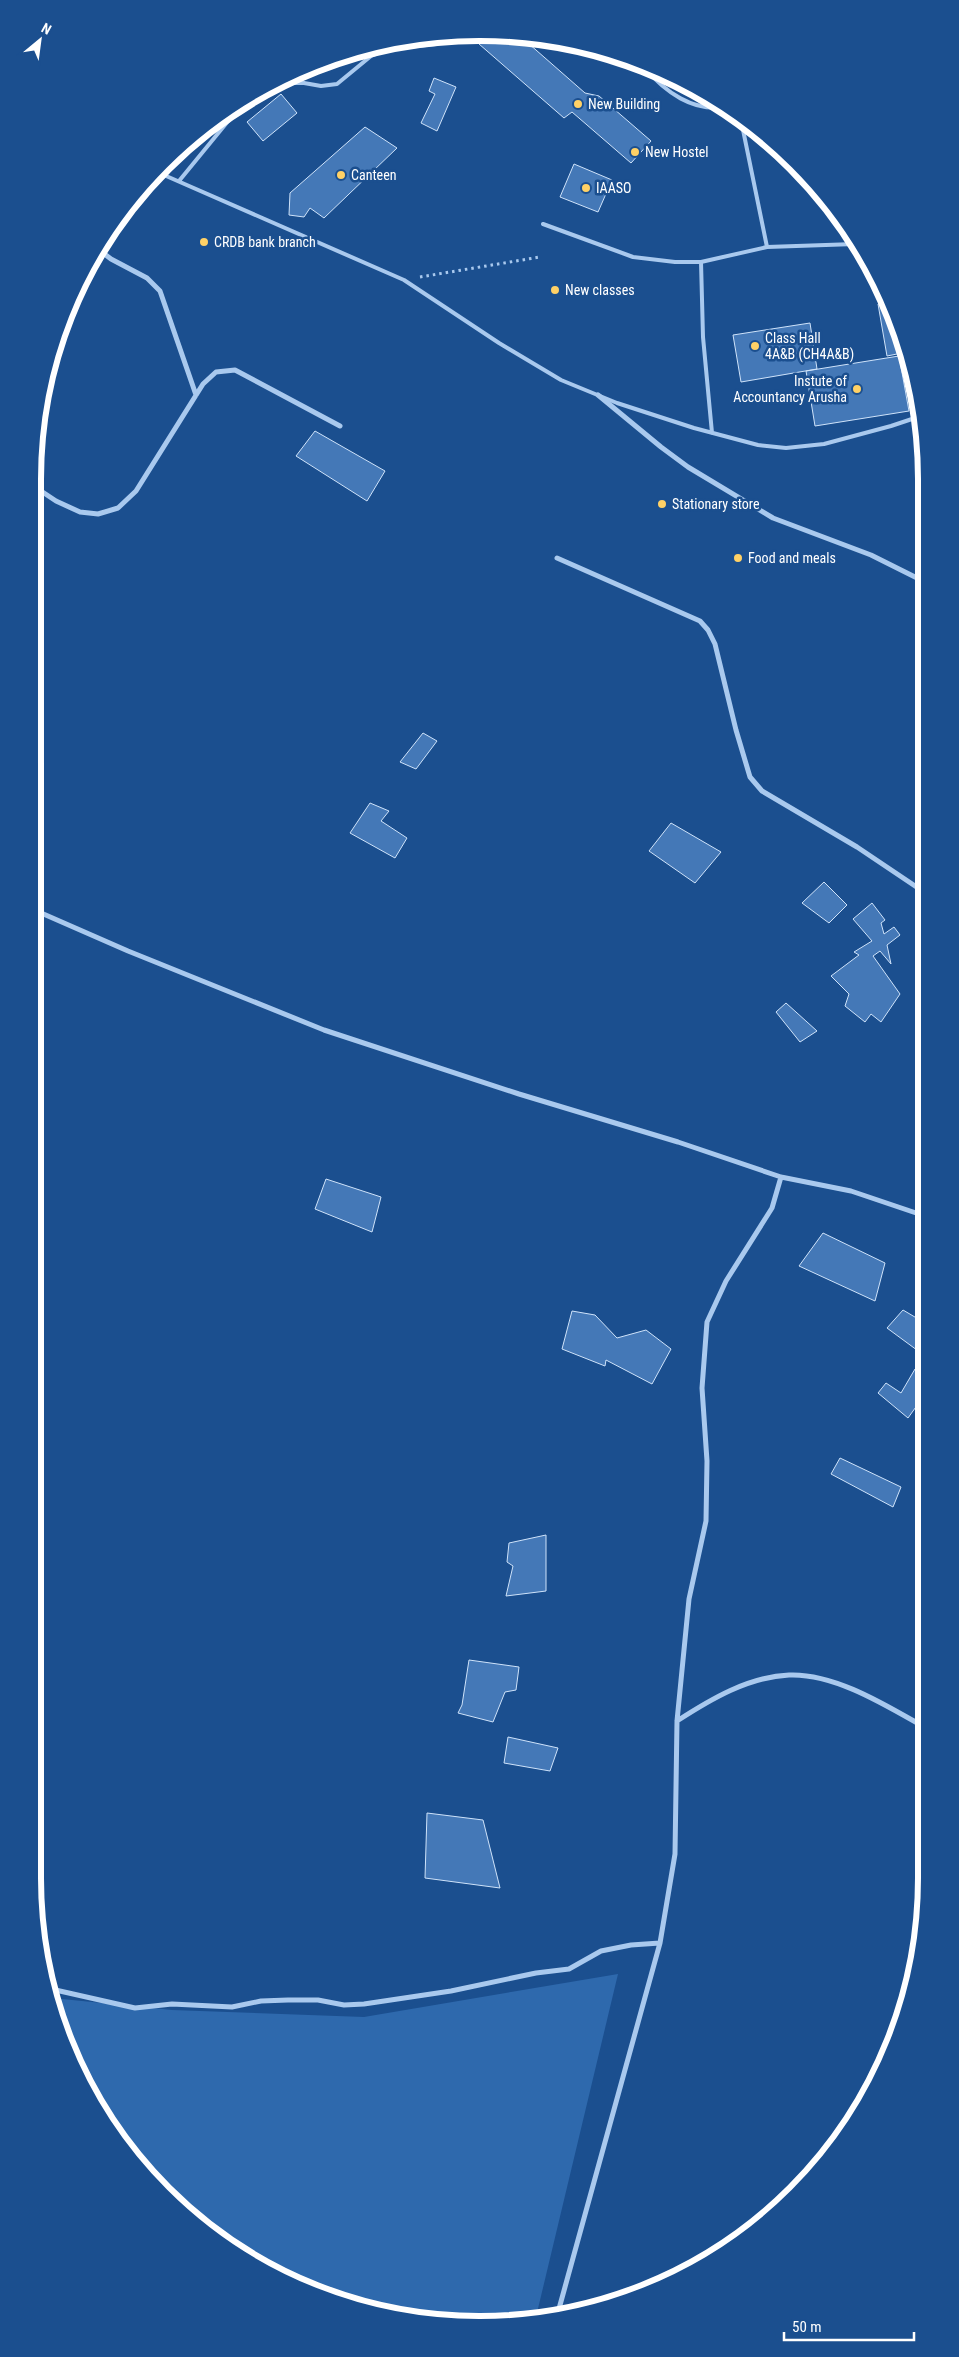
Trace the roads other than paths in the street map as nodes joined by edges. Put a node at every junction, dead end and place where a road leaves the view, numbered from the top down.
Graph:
1 (436, 44) edge
2 (416, 46) edge
3 (378, 53) edge
4 (656, 79) edge
5 (293, 83) edge
6 (708, 106) edge
7 (229, 120) edge
8 (743, 130) edge
9 (165, 175) edge
10 (179, 181) junction
11 (543, 224) dead end
12 (849, 244) edge
13 (766, 247) junction
14 (104, 254) edge
15 (701, 262) junction
16 (196, 395) junction
17 (598, 395) junction
18 (913, 419) edge
19 (340, 426) dead end
20 (712, 433) junction
21 (41, 491) edge
22 (557, 558) dead end
23 (918, 579) edge
24 (918, 888) edge
25 (41, 913) edge
26 (781, 1178) junction
27 (918, 1214) edge
28 (677, 1720) junction
29 (918, 1724) edge
30 (660, 1944) junction
31 (56, 1990) edge
32 (559, 2308) edge

1 - 2 lane
3 - 5 lane
4 - 6 lane
7 - 10 lane
8 - 13 lane
9 - 10 lane
10 - 17 lane
11 - 15 lane
12 - 13 lane
13 - 15 lane
14 - 16 street
15 - 20 lane
16 - 19 street
16 - 21 street
17 - 20 lane
17 - 23 street
18 - 20 lane
22 - 24 street
25 - 26 street
26 - 27 street
26 - 28 street
28 - 29 street
28 - 30 street
30 - 31 street
30 - 32 street

